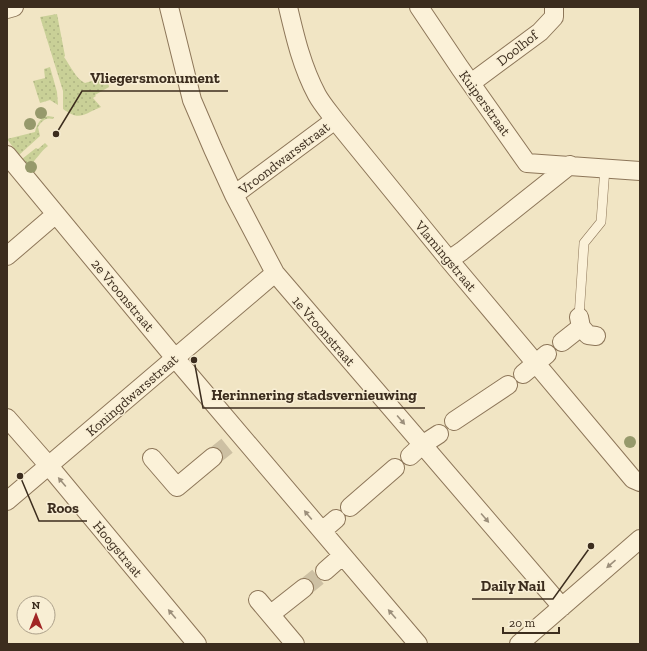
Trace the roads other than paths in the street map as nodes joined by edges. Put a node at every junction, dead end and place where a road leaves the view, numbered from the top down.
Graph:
1 (14, 7) edge
2 (169, 7) edge
3 (288, 7) edge
4 (419, 7) edge
5 (554, 7) edge
6 (7, 9) edge
7 (471, 83) junction
8 (335, 120) junction
9 (7, 155) edge
10 (570, 165) junction
11 (605, 168) junction
12 (640, 171) edge
13 (234, 195) junction
14 (56, 214) junction
15 (7, 256) edge
16 (449, 260) junction
17 (274, 273) junction
18 (586, 327) joint
19 (562, 342) dead end
20 (175, 358) junction
21 (508, 385) dead end
22 (7, 418) edge
23 (454, 421) dead end
24 (439, 434) dead end
25 (416, 451) junction
26 (213, 457) tunnel mouth
27 (152, 458) dead end
28 (49, 466) junction
29 (396, 468) dead end
30 (640, 482) edge
31 (7, 501) edge
32 (350, 507) dead end
33 (336, 519) dead end
34 (322, 531) junction
35 (640, 539) edge
36 (342, 556) junction
37 (325, 571) tunnel mouth
38 (304, 588) tunnel mouth
39 (258, 600) dead end
40 (562, 607) junction
41 (271, 614) junction
42 (197, 644) edge
43 (295, 644) edge
44 (418, 644) edge
45 (519, 644) edge

1 - 6 street
2 - 13 street, 1e Vroonstraat
3 - 8 street, Vlamingstraat
4 - 7 street, Kuiperstraat
5 - 7 street, Doolhof
7 - 10 street, Kuiperstraat
8 - 13 street, Vroondwarsstraat
8 - 16 street, Vlamingstraat
9 - 14 street, 2e Vroonstraat
10 - 11 street
10 - 16 street
11 - 12 street
11 - 18 lane
13 - 17 street, 1e Vroonstraat
14 - 15 street
14 - 20 street, 2e Vroonstraat
16 - 30 street, Vlamingstraat
17 - 20 street, Koningdwarsstraat
17 -> 25 street, 1e Vroonstraat
18 - 19 street
20 - 28 street, Koningdwarsstraat
34 -> 20 street, 2e Vroonstraat
21 - 23 street
22 - 28 street, Hoogstraat
24 - 25 street
25 -> 40 street, 1e Vroonstraat
26 - 27 street
28 - 31 street, Koningdwarsstraat
42 -> 28 street, Hoogstraat
29 - 32 street
33 - 34 street
34 - 36 street, 2e Vroonstraat
35 -> 40 street
36 - 37 street
44 -> 36 street, 2e Vroonstraat
38 - 41 street
39 - 41 street
40 - 45 street
41 - 43 street

